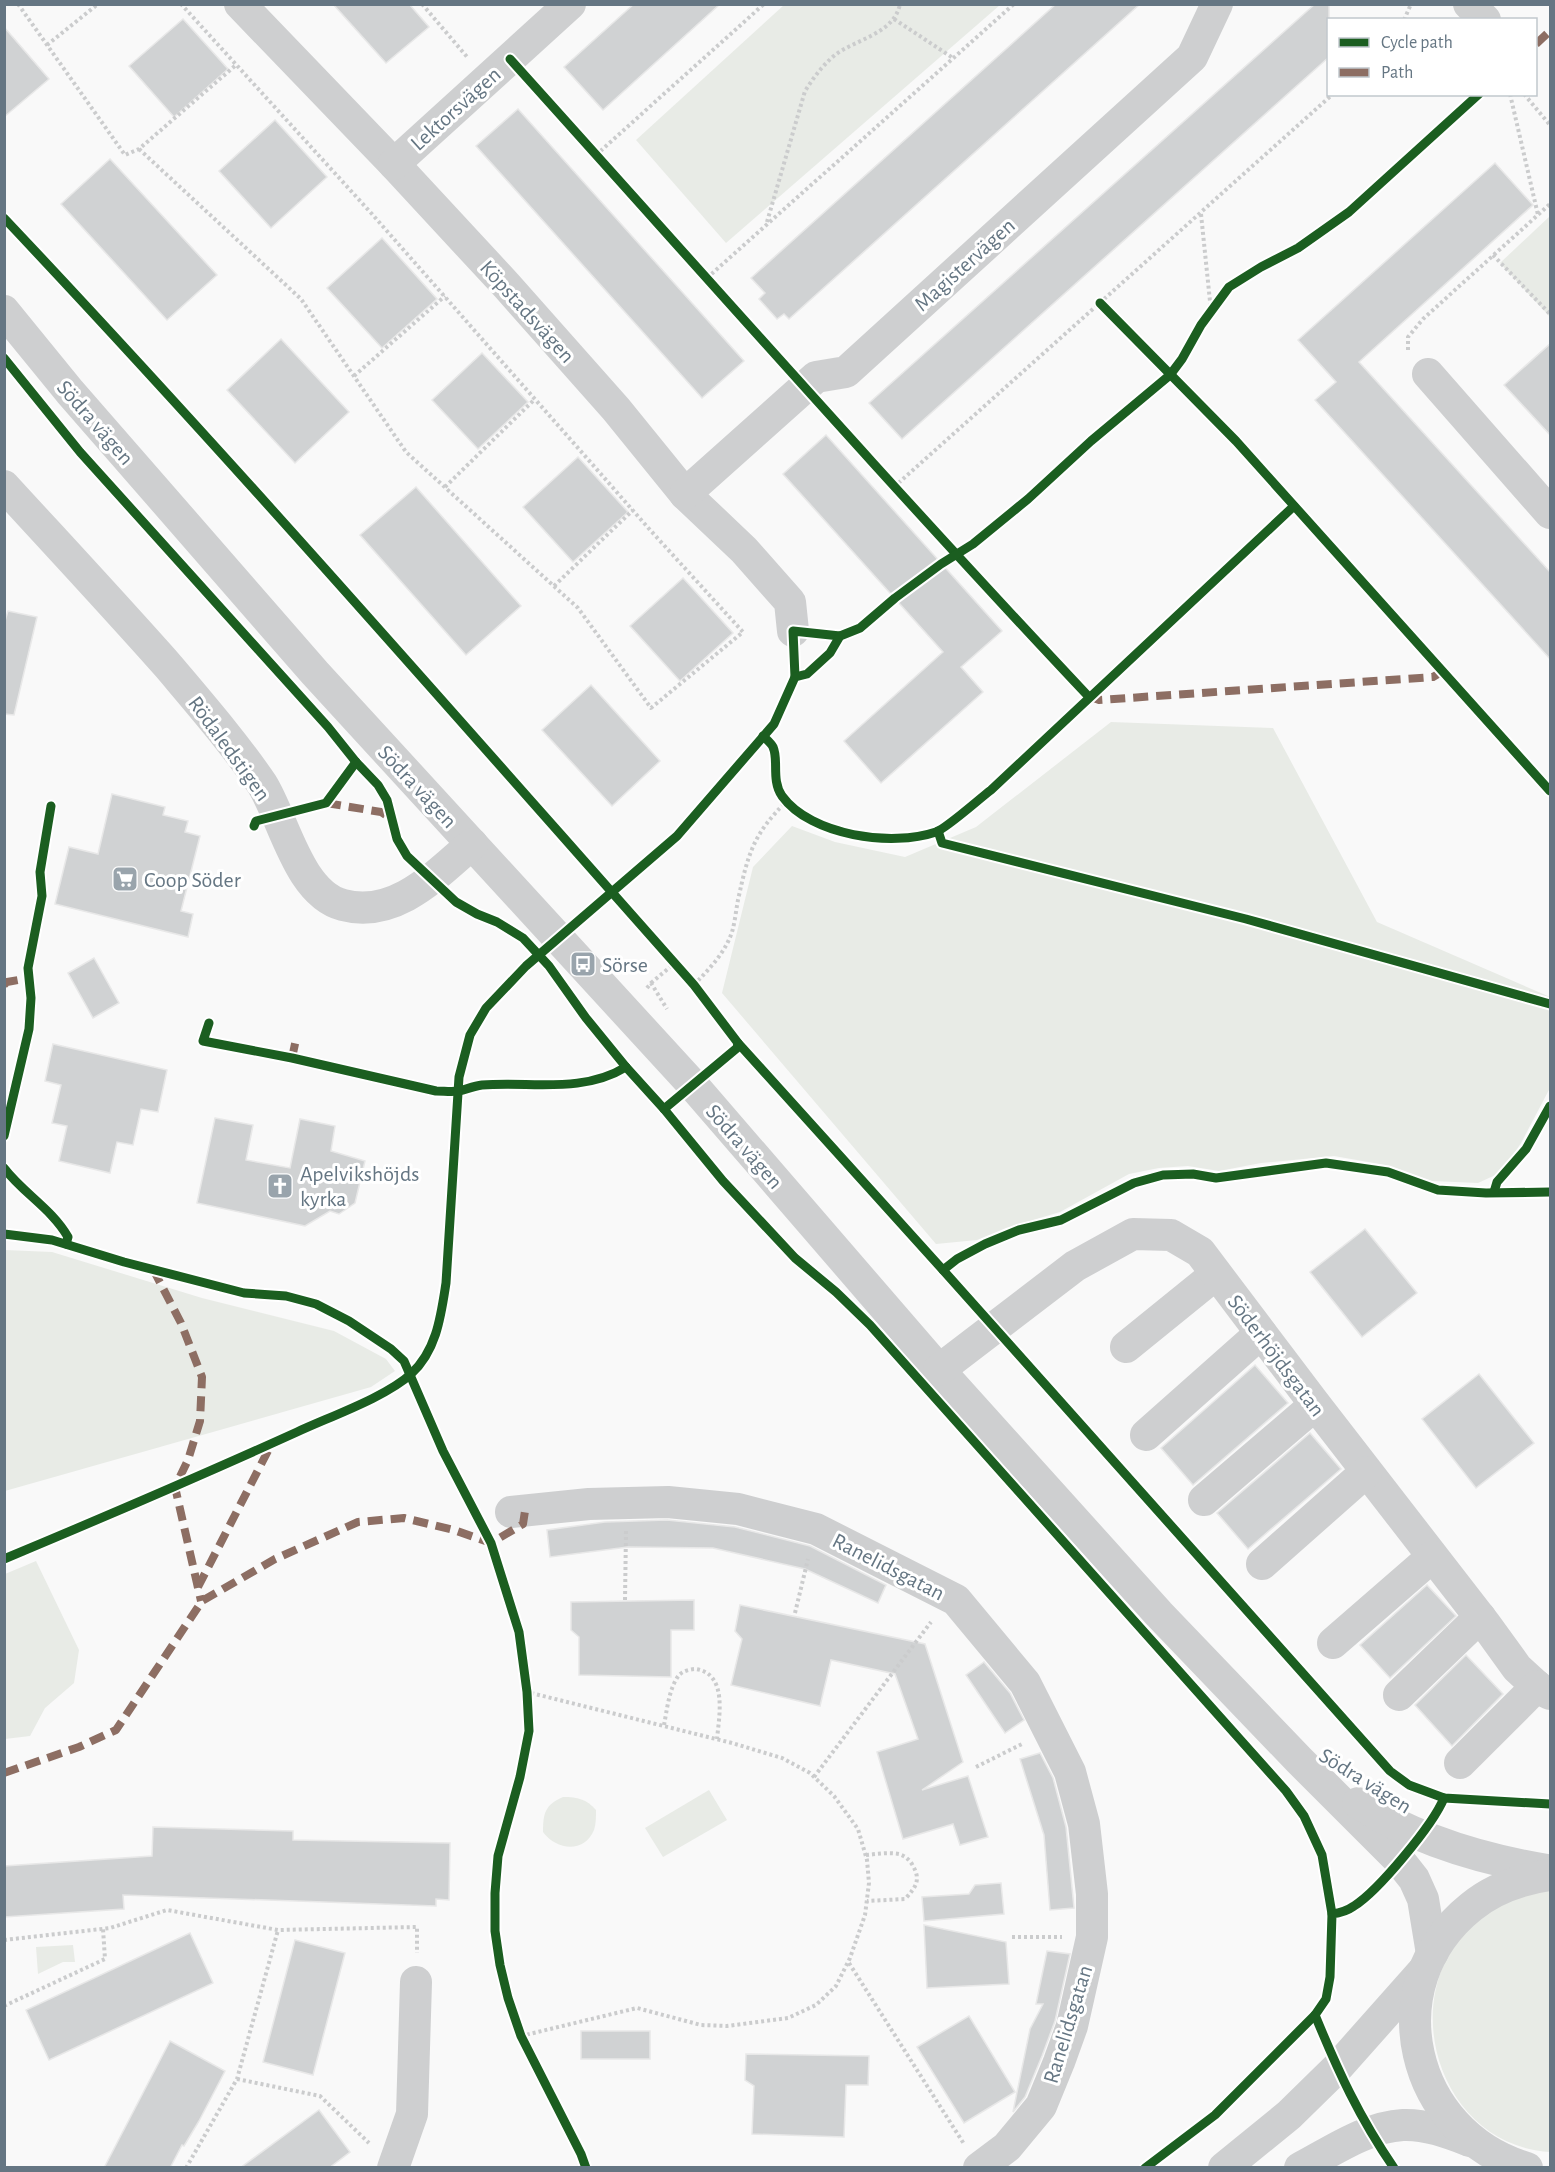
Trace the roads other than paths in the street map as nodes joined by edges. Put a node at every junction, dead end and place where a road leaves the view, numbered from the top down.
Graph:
1 (240, 4) edge
2 (570, 4) edge
3 (1217, 4) edge
4 (1469, 4) edge
5 (1483, 18) edge
6 (394, 164) junction
7 (4, 311) edge
8 (1428, 374) road end
9 (4, 486) edge
10 (685, 495) junction
11 (1551, 513) edge
12 (793, 631) dead end
13 (472, 844) junction
14 (1215, 1274) junction
15 (1261, 1333) junction
16 (1126, 1347) dead end
17 (939, 1370) junction
18 (1315, 1405) junction
19 (1146, 1435) dead end
20 (1366, 1472) junction
21 (1204, 1500) dead end
22 (511, 1512) dead end
23 (1432, 1557) junction
24 (1262, 1564) dead end
25 (1480, 1617) junction
26 (1333, 1643) dead end
27 (1544, 1690) edge
28 (1400, 1695) dead end
29 (1299, 1760) junction
30 (1460, 1763) dead end
31 (1551, 1873) edge
32 (1429, 1961) junction
33 (416, 1982) road end
34 (1475, 2143) junction
35 (393, 2167) edge
36 (979, 2167) edge
37 (1224, 2168) edge
38 (1300, 2168) edge
39 (1527, 2168) edge

1 - 6 street, Köpstadsvägen
2 - 6 street, Lektorsvägen
3 - 10 street, Magistervägen
4 - 5 street
6 - 10 street, Köpstadsvägen
7 - 13 street, Södra vägen
8 - 11 street
9 - 13 street, Rödaledstigen
10 - 12 street, Köpstadsvägen
13 - 17 street, Södra vägen
14 - 15 street, Söderhöjdsgatan
14 - 16 street
14 - 17 street, Söderhöjdsgatan
15 - 18 street, Söderhöjdsgatan
15 - 19 street
17 - 29 street, Södra vägen
18 - 20 street, Söderhöjdsgatan
18 - 21 street
20 - 23 street, Söderhöjdsgatan
20 - 24 street
22 - 36 street, Ranelidsgatan
23 - 25 street, Söderhöjdsgatan
23 - 26 street
25 - 27 street, Söderhöjdsgatan
25 - 28 street
27 - 30 street
29 - 31 street, Södra vägen
29 - 32 street, Södra vägen
31 - 32 street
32 - 34 street
32 - 37 street
33 - 35 street
34 - 38 street
34 - 39 street

